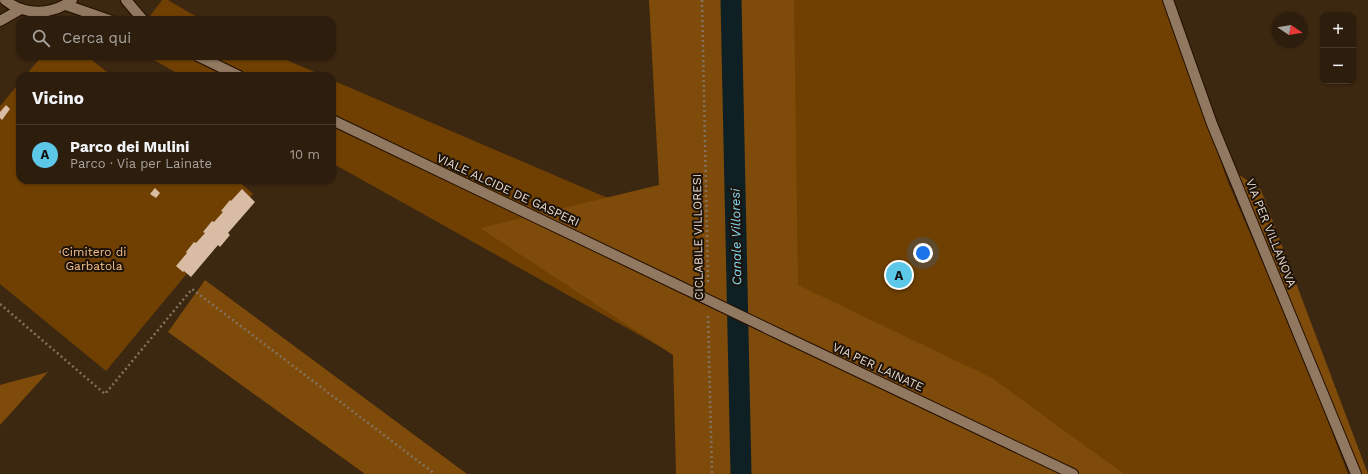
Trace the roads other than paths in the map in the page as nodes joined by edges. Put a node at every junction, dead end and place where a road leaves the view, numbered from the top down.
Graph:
1 (5, 0) edge
2 (126, 0) edge
3 (1168, 0) edge
4 (69, 2) edge
5 (21, 10) junction
6 (100, 16) edge
7 (140, 16) edge
8 (0, 21) edge
9 (206, 60) edge
10 (231, 72) edge
11 (336, 122) edge
12 (673, 282) joint
13 (1073, 474) edge
14 (1356, 474) edge

1 - 5 street
2 - 7 street
3 - 14 street, VIA PER VILLANOVA
4 - 5 street
4 - 6 street
5 - 8 street
9 - 10 street
11 - 12 street, VIALE ALCIDE DE GASPERI
12 - 13 street, VIA PER LAINATE, bridge

